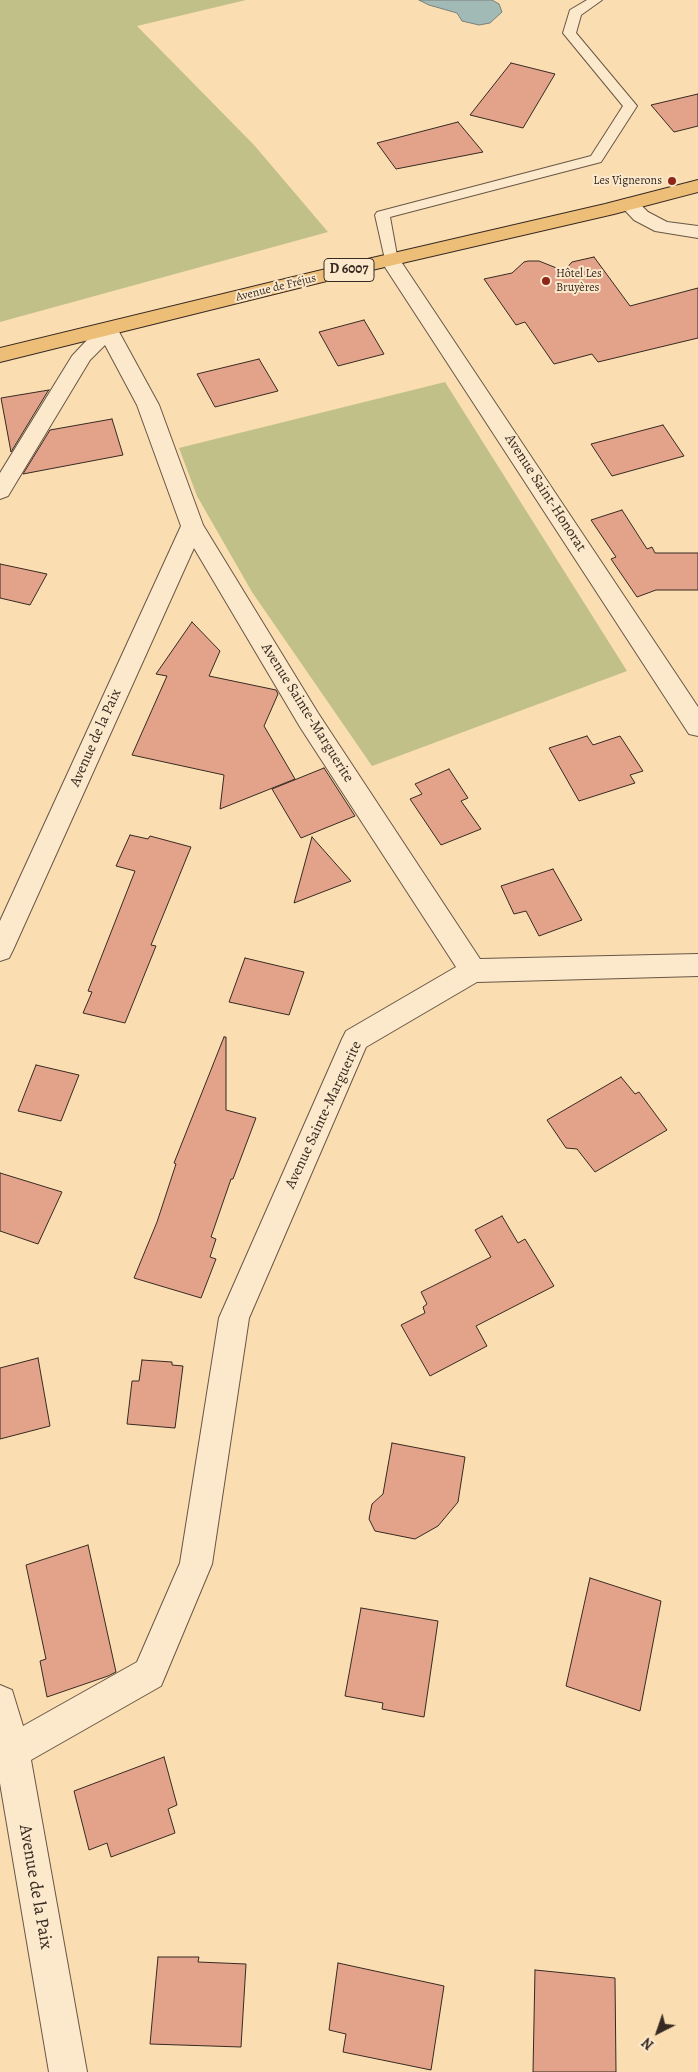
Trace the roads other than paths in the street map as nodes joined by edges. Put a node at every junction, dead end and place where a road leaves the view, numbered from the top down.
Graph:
1 (596, 0) edge
2 (698, 186) edge
3 (629, 204) junction
4 (698, 232) edge
5 (391, 260) junction
6 (108, 330) junction
7 (0, 356) edge
8 (0, 491) edge
9 (192, 526) junction
10 (698, 727) edge
11 (0, 950) edge
12 (698, 965) edge
13 (473, 971) junction
14 (0, 1702) edge
15 (6, 1755) edge
16 (68, 2072) edge

1 - 5 lane
2 - 3 main road, Avenue de Fréjus / D 6007
3 - 4 street
3 - 5 main road, Avenue de Fréjus / D 6007
5 - 6 main road, Avenue de Fréjus / D 6007
5 - 10 street, Avenue Saint-Honorat
6 - 7 main road, Avenue de Fréjus / D 6007
6 - 8 street
6 - 9 street, Avenue Sainte-Marguerite
9 - 11 street, Avenue de la Paix
9 - 13 street, Avenue Sainte-Marguerite
12 - 13 street
13 - 15 street, Avenue Sainte-Marguerite
14 - 15 street, Avenue de la Paix
15 - 16 street, Avenue de la Paix

